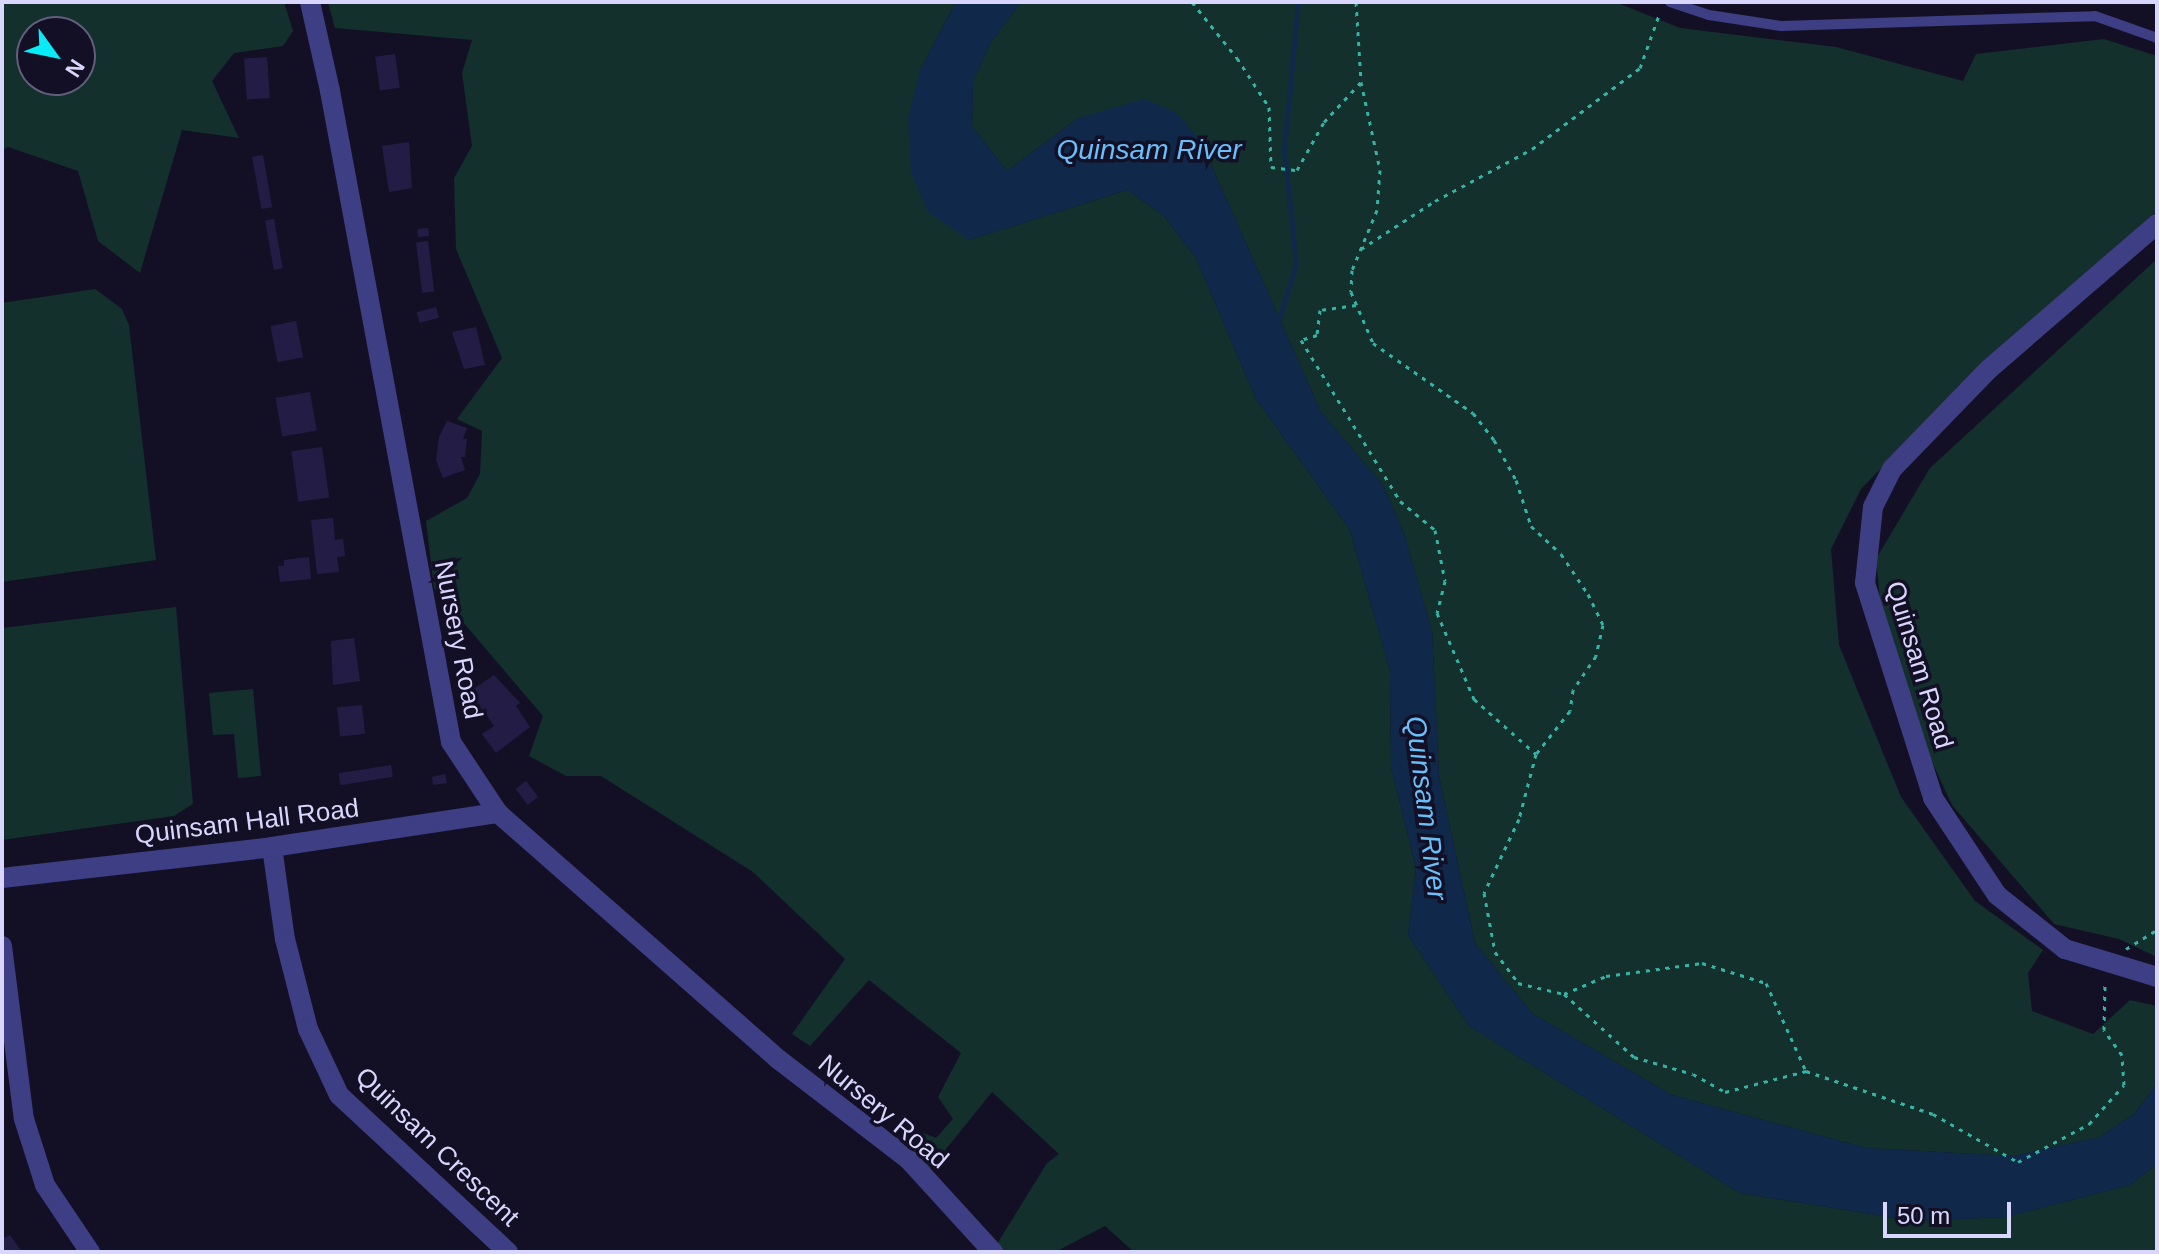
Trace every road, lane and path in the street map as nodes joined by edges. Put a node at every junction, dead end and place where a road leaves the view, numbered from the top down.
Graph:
1 (310, 2) edge
2 (1192, 2) edge
3 (1356, 2) edge
4 (1664, 2) edge
5 (1670, 2) edge
6 (2157, 38) edge
7 (1361, 82) junction
8 (2157, 224) edge
9 (1361, 249) junction
10 (1356, 305) junction
11 (1536, 754) junction
12 (498, 813) junction
13 (272, 847) junction
14 (2, 878) edge
15 (2157, 930) edge
16 (2, 946) edge
17 (2106, 961) junction
18 (2157, 977) edge
19 (1564, 994) junction
20 (1806, 1071) junction
21 (90, 1252) edge
22 (508, 1252) edge
23 (993, 1252) edge

1 - 12 street, Nursery Road
2 - 7 path
3 - 7 path
4 - 9 path
5 - 6 lane
7 - 9 path
8 - 17 street, Quinsam Road
9 - 10 path
10 - 11 path
10 - 11 path
11 - 19 path
12 - 13 street, Quinsam Hall Road
12 - 23 street, Nursery Road
13 - 14 street, Quinsam Hall Road
13 - 22 street, Quinsam Crescent
15 - 17 path
16 - 21 street
17 - 18 street, Quinsam Road
17 - 20 path
19 - 20 path
19 - 20 path

